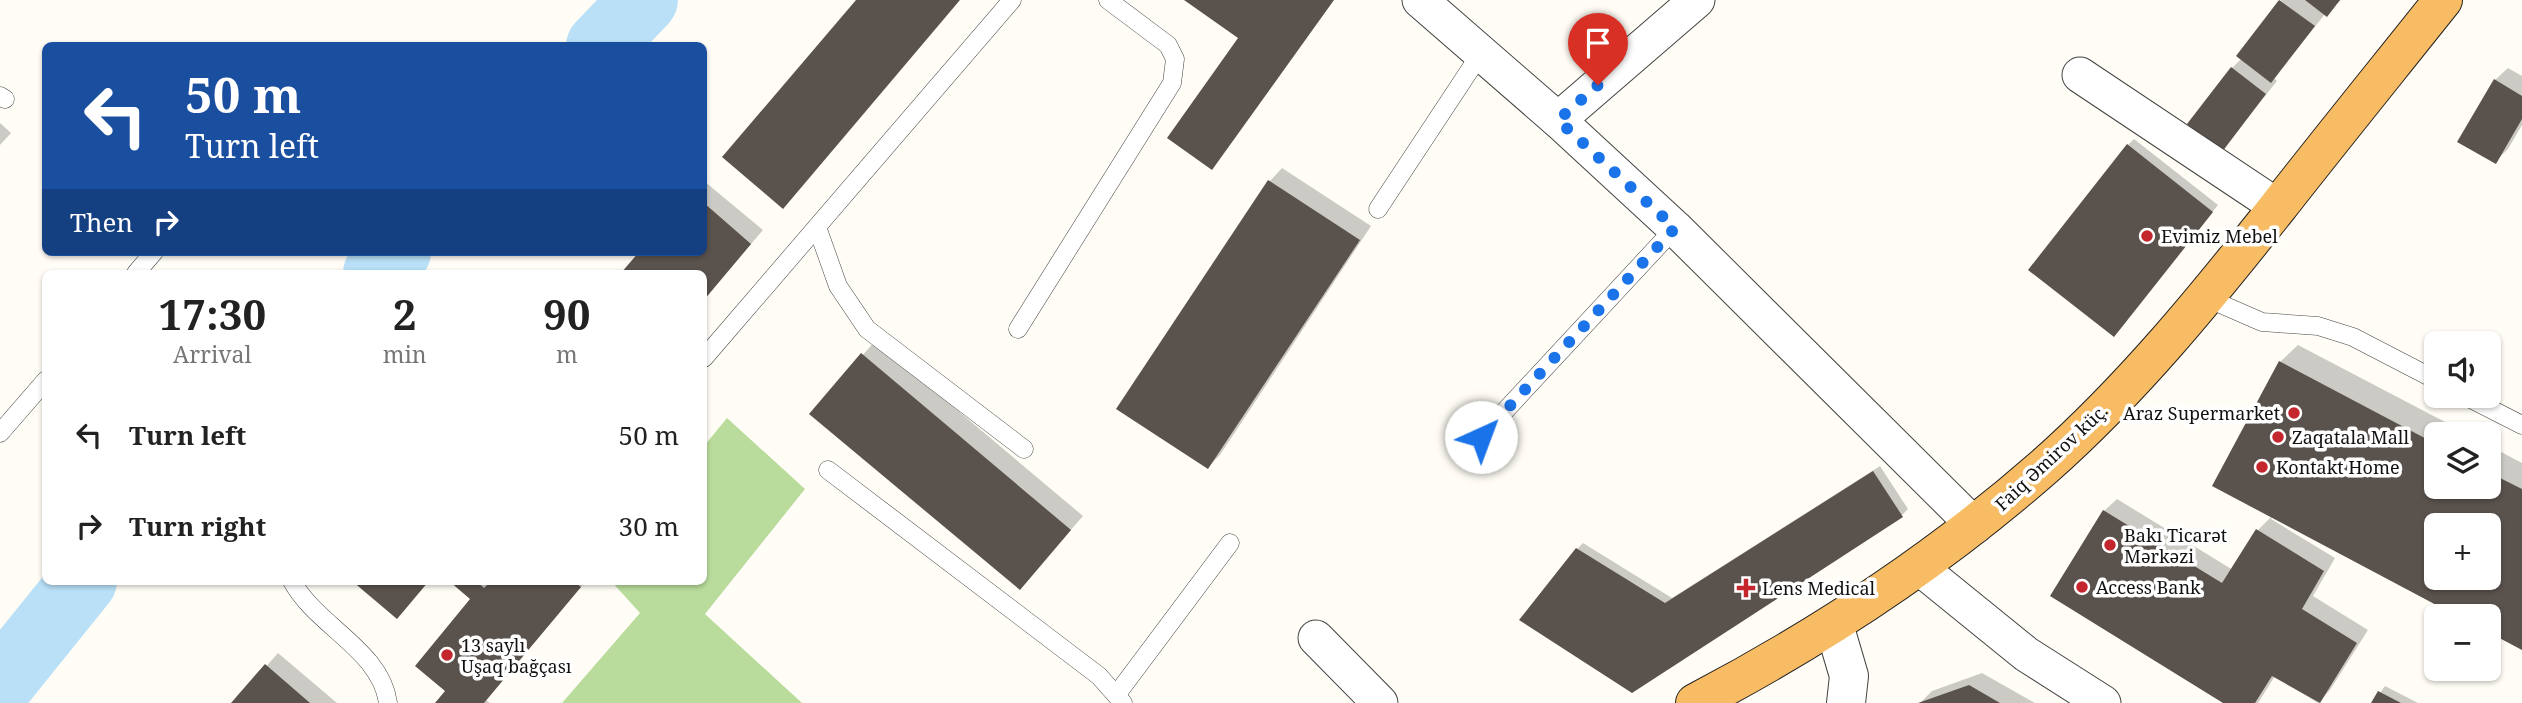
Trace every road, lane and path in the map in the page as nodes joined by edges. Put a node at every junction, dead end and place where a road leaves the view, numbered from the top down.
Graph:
1 (1012, 0) edge
2 (1108, 0) edge
3 (1420, 0) edge
4 (1697, 0) edge
5 (2443, 0) edge
6 (1481, 53) junction
7 (2080, 75) dead end
8 (1558, 120) junction
9 (2278, 207) junction
10 (1378, 209) dead end
11 (817, 227) junction
12 (1675, 228) junction
13 (151, 256) edge
14 (139, 270) edge
15 (2207, 298) junction
16 (1018, 329) dead end
17 (707, 355) edge
18 (2424, 374) edge
19 (42, 385) edge
20 (2489, 408) edge
21 (2522, 425) edge
22 (0, 433) edge
23 (1024, 449) dead end
24 (1463, 456) dead end
25 (828, 470) dead end
26 (1975, 526) junction
27 (1230, 544) dead end
28 (1920, 568) junction
29 (294, 585) edge
30 (1834, 625) junction
31 (1316, 638) dead end
32 (1120, 699) edge
33 (388, 703) edge
34 (1380, 703) edge
35 (1695, 703) edge
36 (1846, 703) edge
37 (2103, 703) edge

1 - 11 lane
2 - 16 lane
3 - 6 street
4 - 8 street
5 - 9 highway, Faiq Əmirov küç.
6 - 8 street
6 - 10 lane
7 - 9 street
8 - 12 street
9 - 15 highway, Faiq Əmirov küç.
11 - 17 lane
11 - 23 lane
12 - 24 lane
12 - 26 street
13 - 14 lane
15 - 18 lane
15 - 26 highway, Faiq Əmirov küç.
19 - 22 lane
20 - 21 lane
25 - 32 lane
26 - 28 highway, Faiq Əmirov küç.
27 - 32 lane
28 - 30 highway, Faiq Əmirov küç.
28 - 37 street
29 - 33 lane
30 - 35 highway, Faiq Əmirov küç.
30 - 36 street
31 - 34 street

